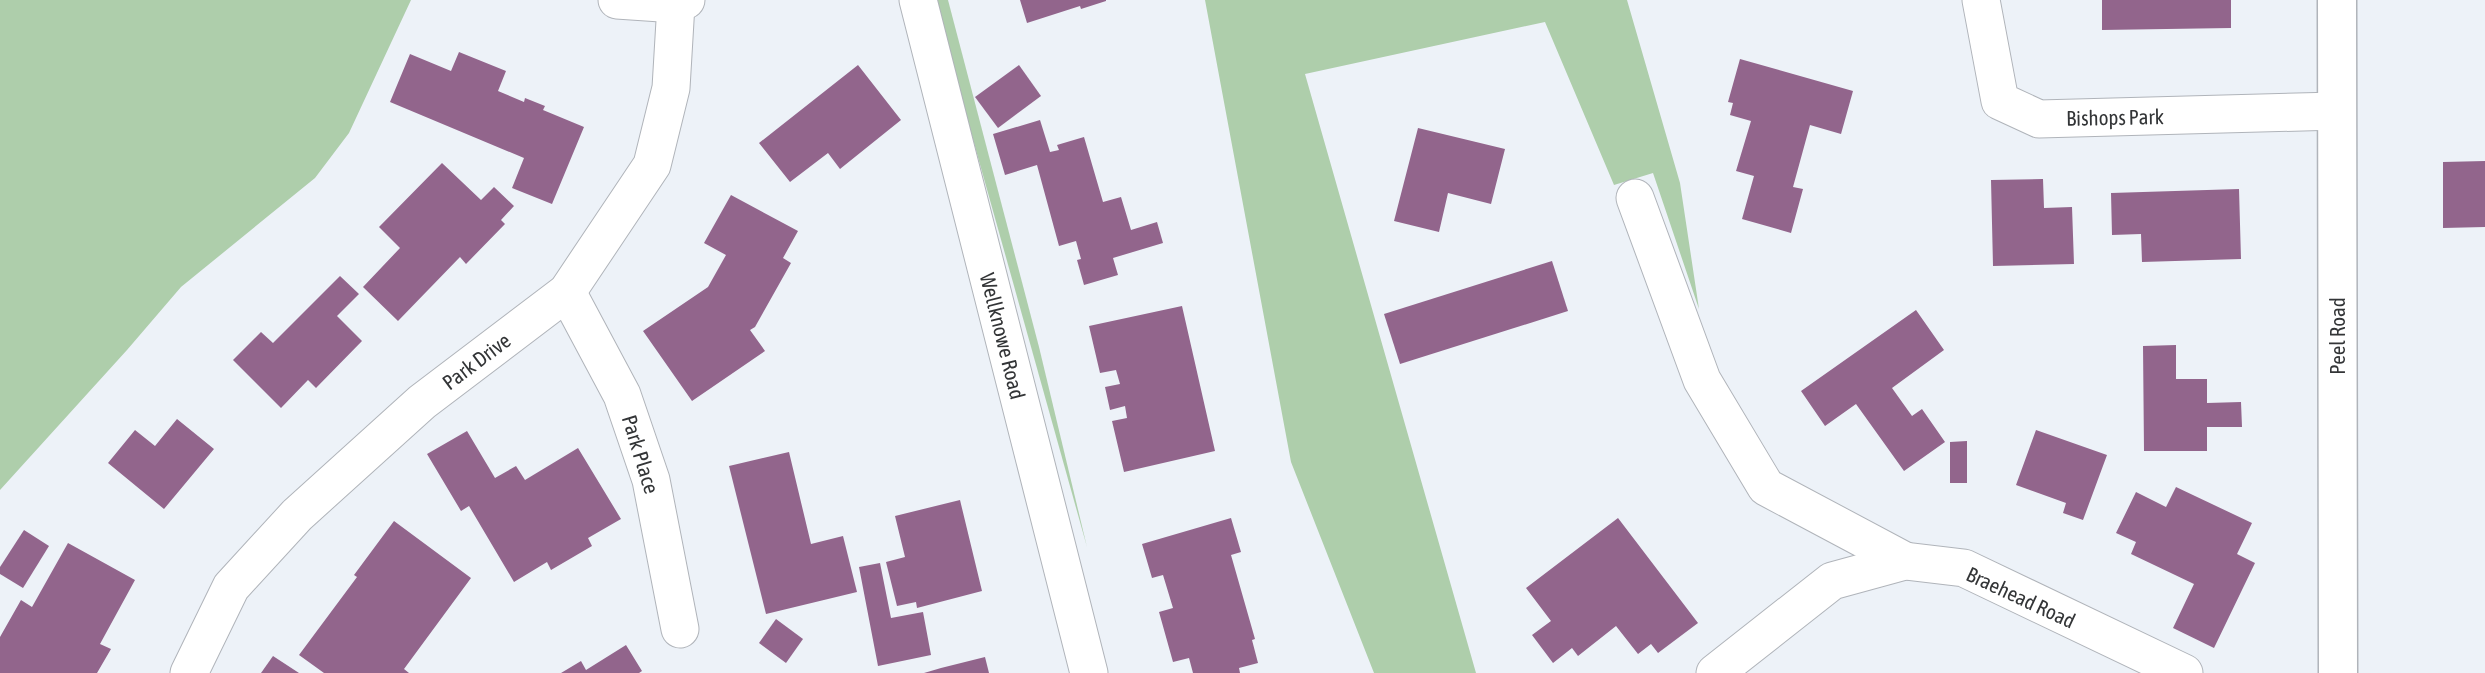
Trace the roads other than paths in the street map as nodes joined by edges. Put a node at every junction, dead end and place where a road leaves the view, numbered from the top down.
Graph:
1 (617, 0) edge
2 (918, 0) edge
3 (1981, 0) edge
4 (2337, 0) edge
5 (681, 2) edge
6 (2337, 111) junction
7 (1635, 198) dead end
8 (567, 292) junction
9 (1905, 561) junction
10 (680, 629) dead end
11 (188, 673) edge
12 (1089, 673) edge
13 (1715, 673) edge
14 (2184, 673) edge
15 (2338, 673) edge

1 - 5 street
2 - 12 street, Wellknowe Road
3 - 6 street, Bishops Park
4 - 6 street, Peel Road
5 - 8 street, Park Drive
6 - 15 street, Peel Road
7 - 9 street
8 - 10 street, Park Place
8 - 11 street, Park Drive
9 - 13 street, Braehead Road
9 - 14 street, Braehead Road

